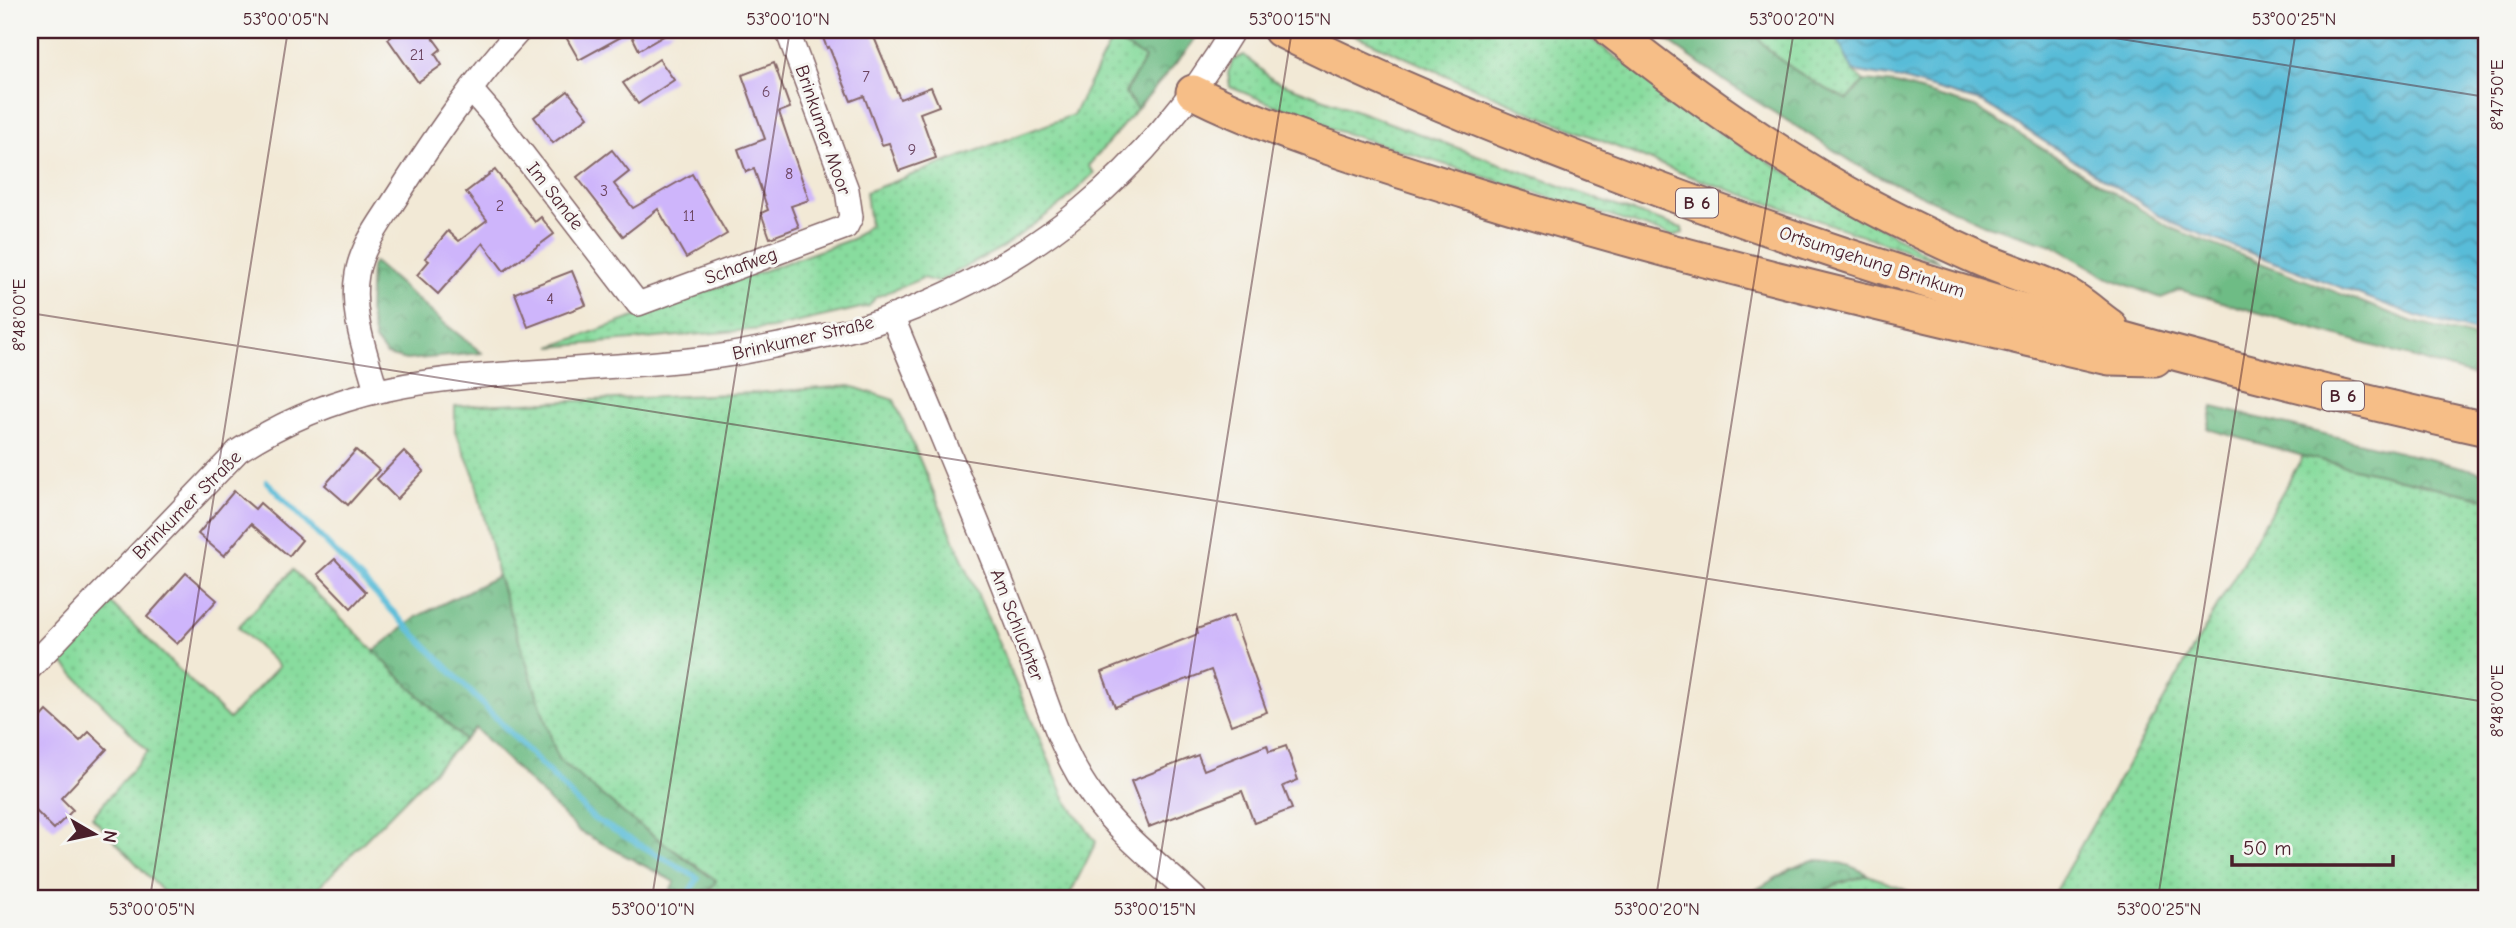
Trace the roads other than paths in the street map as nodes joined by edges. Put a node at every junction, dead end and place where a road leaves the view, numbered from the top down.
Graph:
1 (520, 30) edge
2 (787, 30) edge
3 (1279, 30) edge
4 (1611, 30) edge
5 (1228, 37) edge
6 (471, 90) junction
7 (1193, 92) junction
8 (843, 228) joint
9 (638, 304) joint
10 (892, 316) junction
11 (2129, 340) junction
12 (2200, 360) junction
13 (376, 390) junction
14 (2486, 429) edge
15 (30, 668) edge
16 (1195, 898) edge

1 - 6 street
2 - 8 street, Brinkumer Moor
3 - 11 highway, Ortsumgehung Brinkum / B 6
4 - 11 highway, B 6
5 - 7 street, Brinkumer Straße
6 - 9 street, Im Sande
6 - 13 street
7 - 10 street, Brinkumer Straße
7 - 12 highway, B 6
8 - 9 street, Schafweg
10 - 13 street, Brinkumer Straße
10 - 16 street, Am Schluchter
11 - 12 highway, Ortsumgehung Brinkum / B 6
12 - 14 highway, Ortsumgehung Brinkum / B 6
13 - 15 street, Brinkumer Straße

